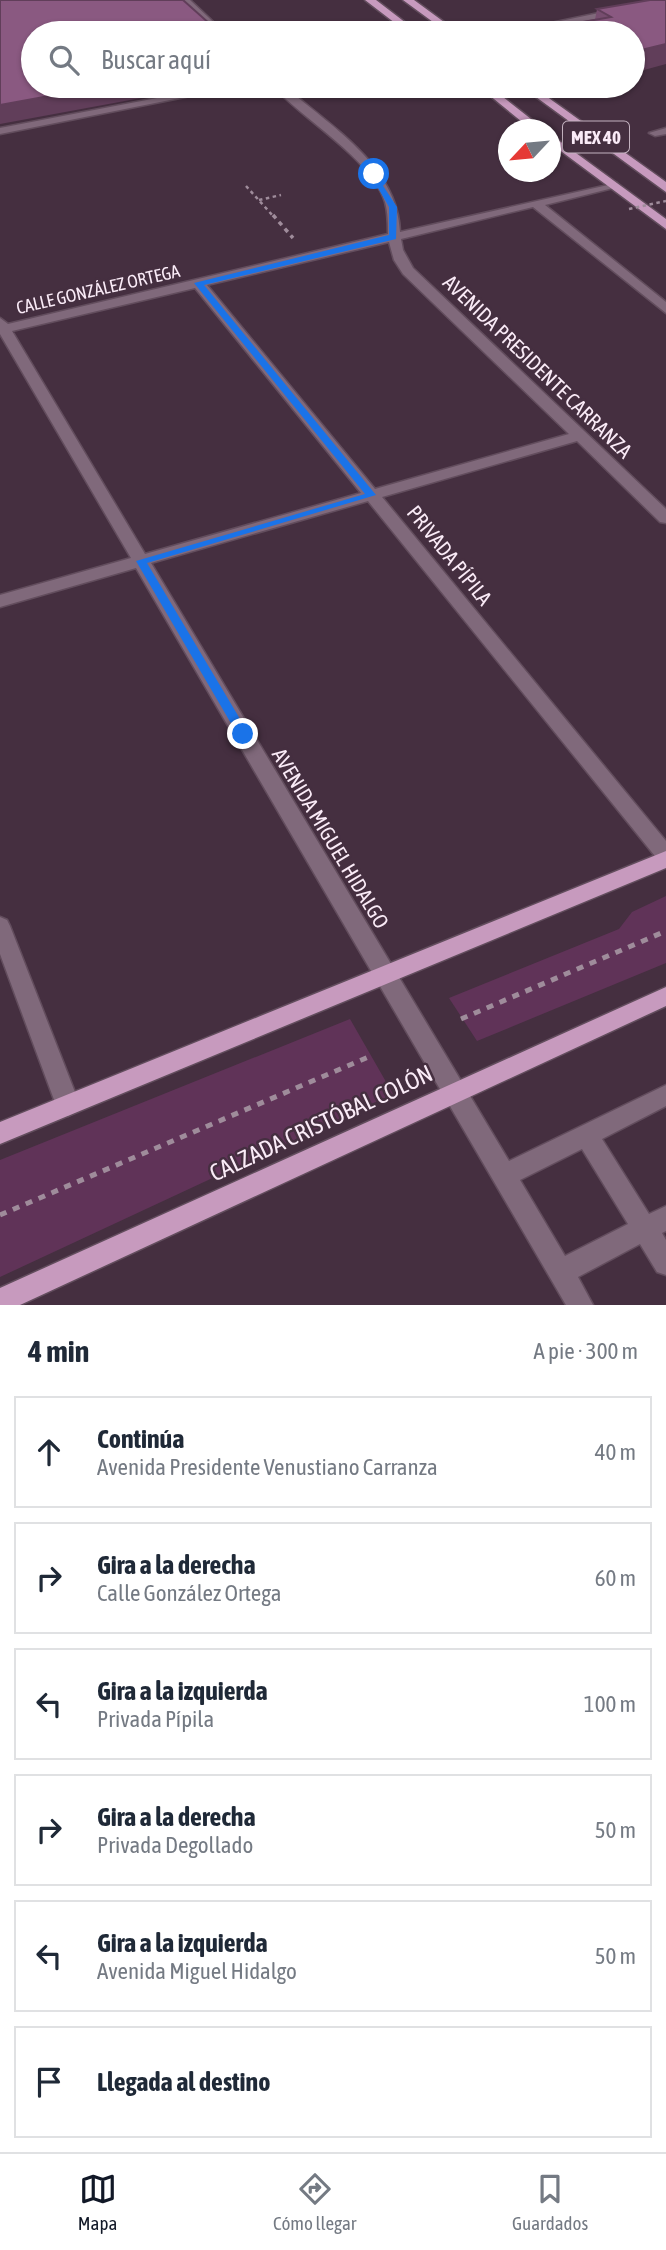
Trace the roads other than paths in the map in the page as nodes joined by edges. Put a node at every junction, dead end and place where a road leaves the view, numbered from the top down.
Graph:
1 (184, 0) edge
2 (370, 0) edge
3 (408, 0) edge
4 (626, 10) edge
5 (207, 21) edge
6 (398, 21) edge
7 (437, 21) edge
8 (570, 21) edge
9 (172, 98) edge
10 (291, 98) edge
11 (499, 98) edge
12 (542, 98) edge
13 (526, 119) edge
14 (0, 131) edge
15 (561, 145) edge
16 (613, 185) junction
17 (666, 188) edge
18 (535, 203) junction
19 (666, 225) edge
20 (393, 237) junction
21 (198, 283) junction
22 (666, 309) edge
23 (2, 327) edge
24 (582, 435) junction
25 (371, 495) junction
26 (666, 518) edge
27 (141, 561) junction
28 (0, 601) edge
29 (666, 857) edge
30 (0, 926) edge
31 (385, 974) junction
32 (666, 996) edge
33 (454, 1093) junction
34 (666, 1095) edge
35 (68, 1105) junction
36 (0, 1133) edge
37 (586, 1135) junction
38 (503, 1176) junction
39 (655, 1224) edge
40 (666, 1263) edge
41 (561, 1272) junction
42 (0, 1301) edge
43 (580, 1305) edge

1 - 5 street
2 - 6 main road
3 - 7 main road
4 - 8 street
9 - 14 street
10 - 20 street, AVENIDA PRESIDENTE CARRANZA
11 - 13 main road, MEX 40
12 - 17 main road, MEX 40
15 - 16 main road, MEX 40
16 - 18 street, CALLE GONZÁLEZ ORTEGA
16 - 19 main road, MEX 40
18 - 20 street, CALLE GONZÁLEZ ORTEGA
18 - 22 street
20 - 21 street, CALLE GONZÁLEZ ORTEGA
20 - 24 street, AVENIDA PRESIDENTE CARRANZA
21 - 23 street, CALLE GONZÁLEZ ORTEGA
21 - 25 street, PRIVADA PÍPILA
23 - 27 street, AVENIDA MIGUEL HIDALGO
24 - 25 street
24 - 26 street, AVENIDA PRESIDENTE CARRANZA
25 - 27 street
25 - 29 street, PRIVADA PÍPILA
27 - 28 street
27 - 31 street, AVENIDA MIGUEL HIDALGO
29 - 31 main road
30 - 35 street
31 - 33 street, AVENIDA MIGUEL HIDALGO
31 - 35 main road
32 - 33 main road, CALZADA CRISTÓBAL COLÓN
33 - 38 street, AVENIDA MIGUEL HIDALGO
33 - 42 main road, CALZADA CRISTÓBAL COLÓN
34 - 37 street
35 - 36 main road
37 - 38 street
37 - 39 street
38 - 41 street, AVENIDA MIGUEL HIDALGO
39 - 40 street
39 - 41 street
41 - 43 street, AVENIDA MIGUEL HIDALGO

